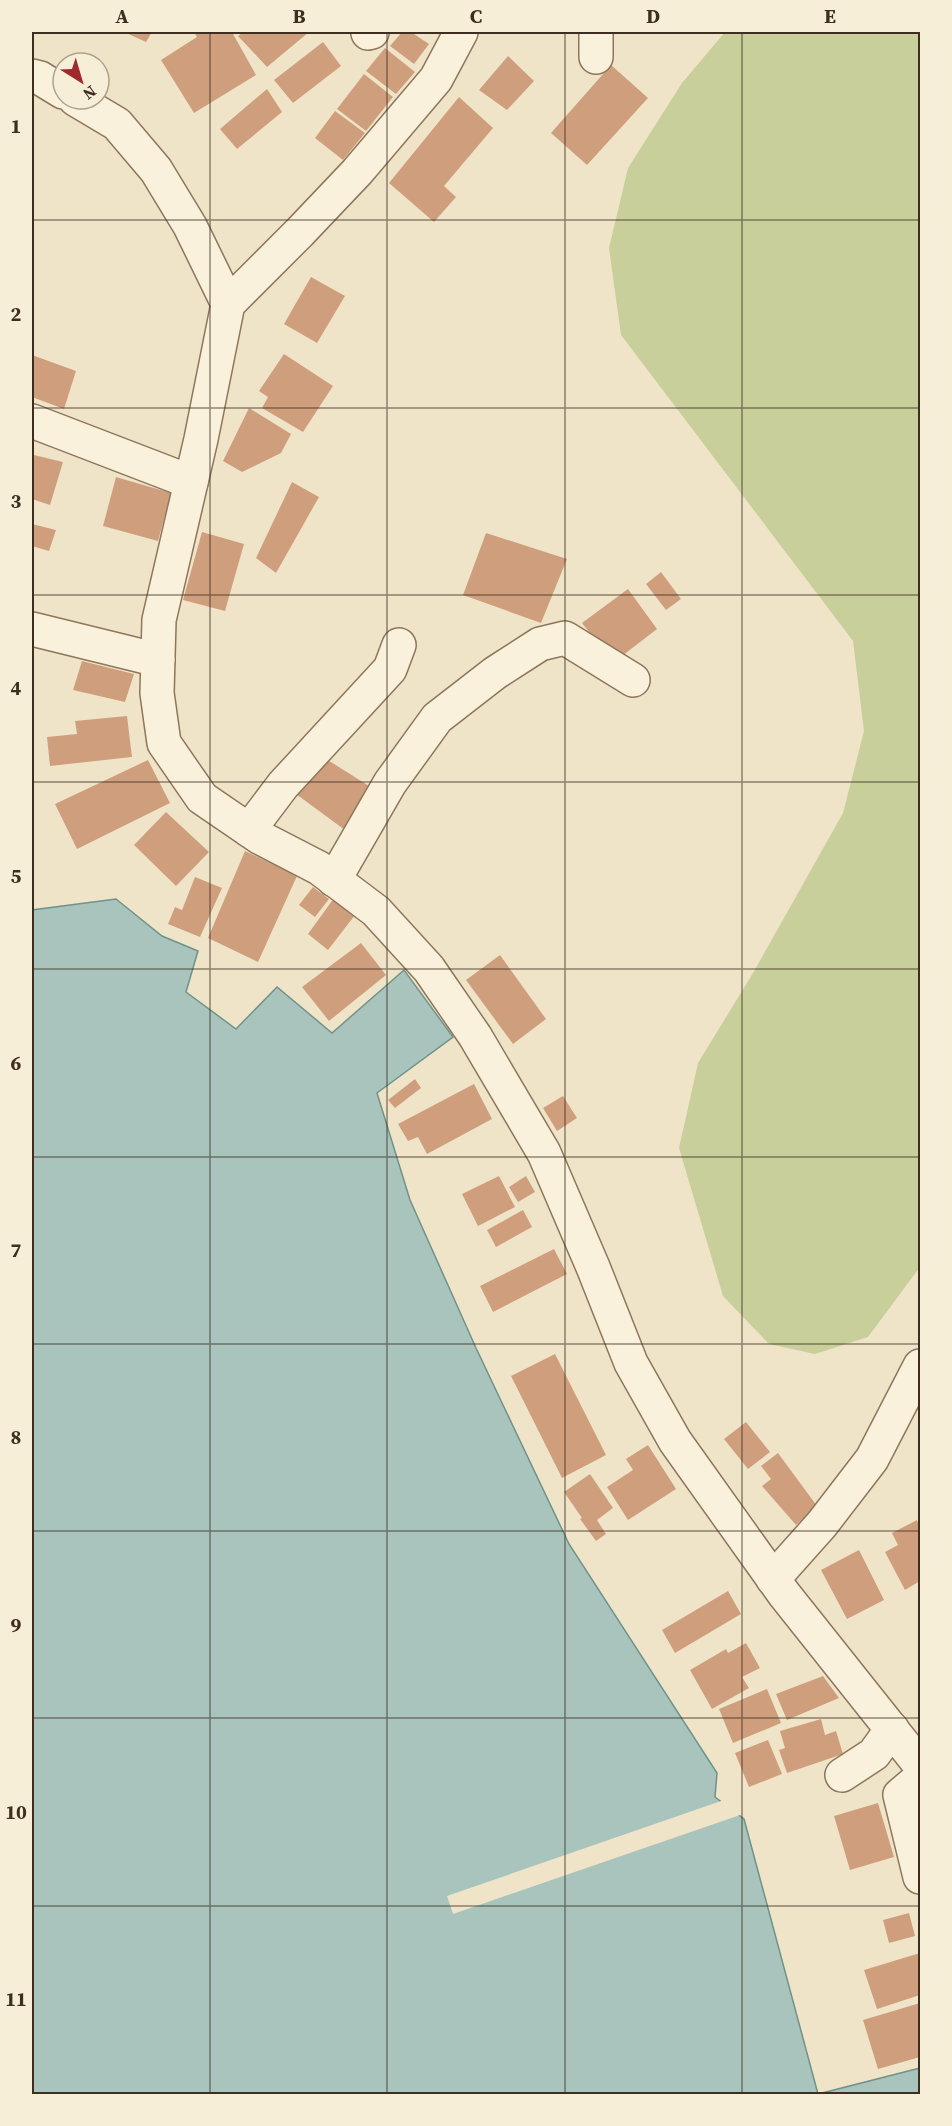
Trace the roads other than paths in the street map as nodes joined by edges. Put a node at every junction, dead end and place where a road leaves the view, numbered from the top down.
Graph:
1 (461, 32) edge
2 (32, 76) edge
3 (51, 85) edge
4 (95, 111) edge
5 (228, 304) junction
6 (32, 421) edge
7 (191, 482) junction
8 (32, 629) edge
9 (399, 645) dead end
10 (158, 660) junction
11 (633, 680) dead end
12 (249, 830) junction
13 (334, 880) junction
14 (921, 1365) edge
15 (773, 1578) junction
16 (892, 1729) junction
17 (921, 1765) edge
18 (842, 1775) dead end
19 (921, 1778) edge
20 (921, 1877) edge

1 - 5 street
2 - 3 street
4 - 5 street
5 - 7 street
6 - 7 street
7 - 10 street
8 - 10 street
9 - 12 street
10 - 12 street
11 - 13 street
12 - 13 street
13 - 15 street
14 - 15 street
15 - 16 street
16 - 17 street
16 - 18 street
19 - 20 street

